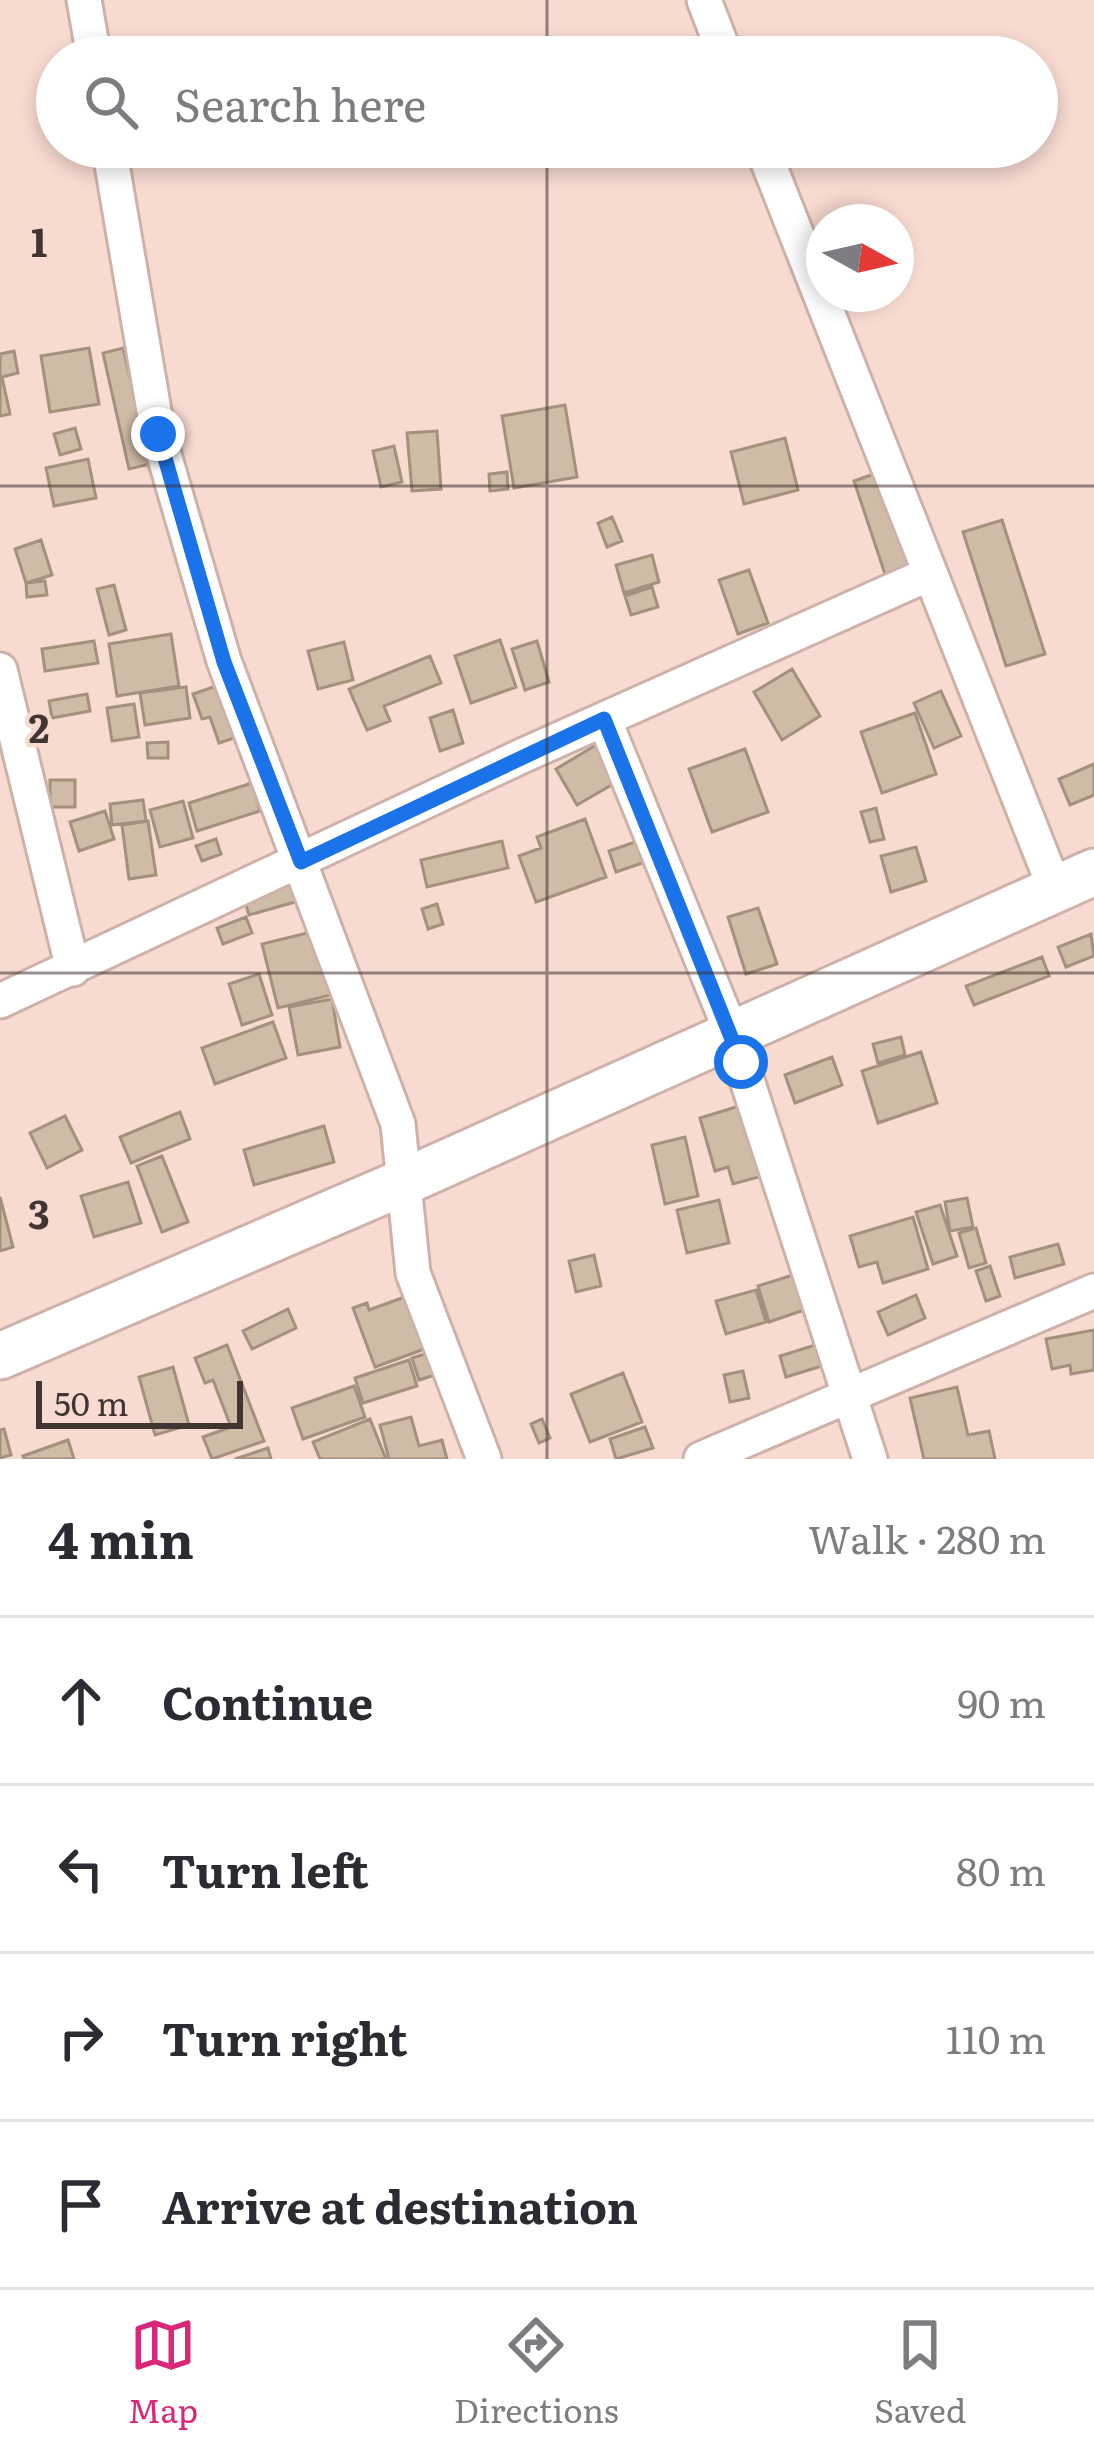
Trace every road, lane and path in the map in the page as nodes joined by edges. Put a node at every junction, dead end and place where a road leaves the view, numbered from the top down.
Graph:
1 (84, 0) edge
2 (704, 0) edge
3 (90, 36) edge
4 (718, 36) edge
5 (113, 168) edge
6 (770, 168) edge
7 (929, 574) junction
8 (0, 670) edge
9 (604, 719) junction
10 (301, 862) junction
11 (1081, 889) edge
12 (73, 969) junction
13 (0, 1001) edge
14 (736, 1048) junction
15 (405, 1196) junction
16 (1094, 1291) edge
17 (0, 1356) edge
18 (0, 1386) edge
19 (849, 1395) junction
20 (484, 1459) edge
21 (700, 1459) edge
22 (870, 1459) edge

1 - 3 street
2 - 4 street
5 - 10 street
6 - 7 street
7 - 9 street
7 - 11 street
8 - 12 street
9 - 10 street
9 - 14 street
10 - 12 street
10 - 15 street
11 - 14 main road
12 - 13 street
14 - 15 main road
14 - 19 street
15 - 17 main road
15 - 18 main road
15 - 20 street
16 - 19 street
19 - 21 street
19 - 22 street

